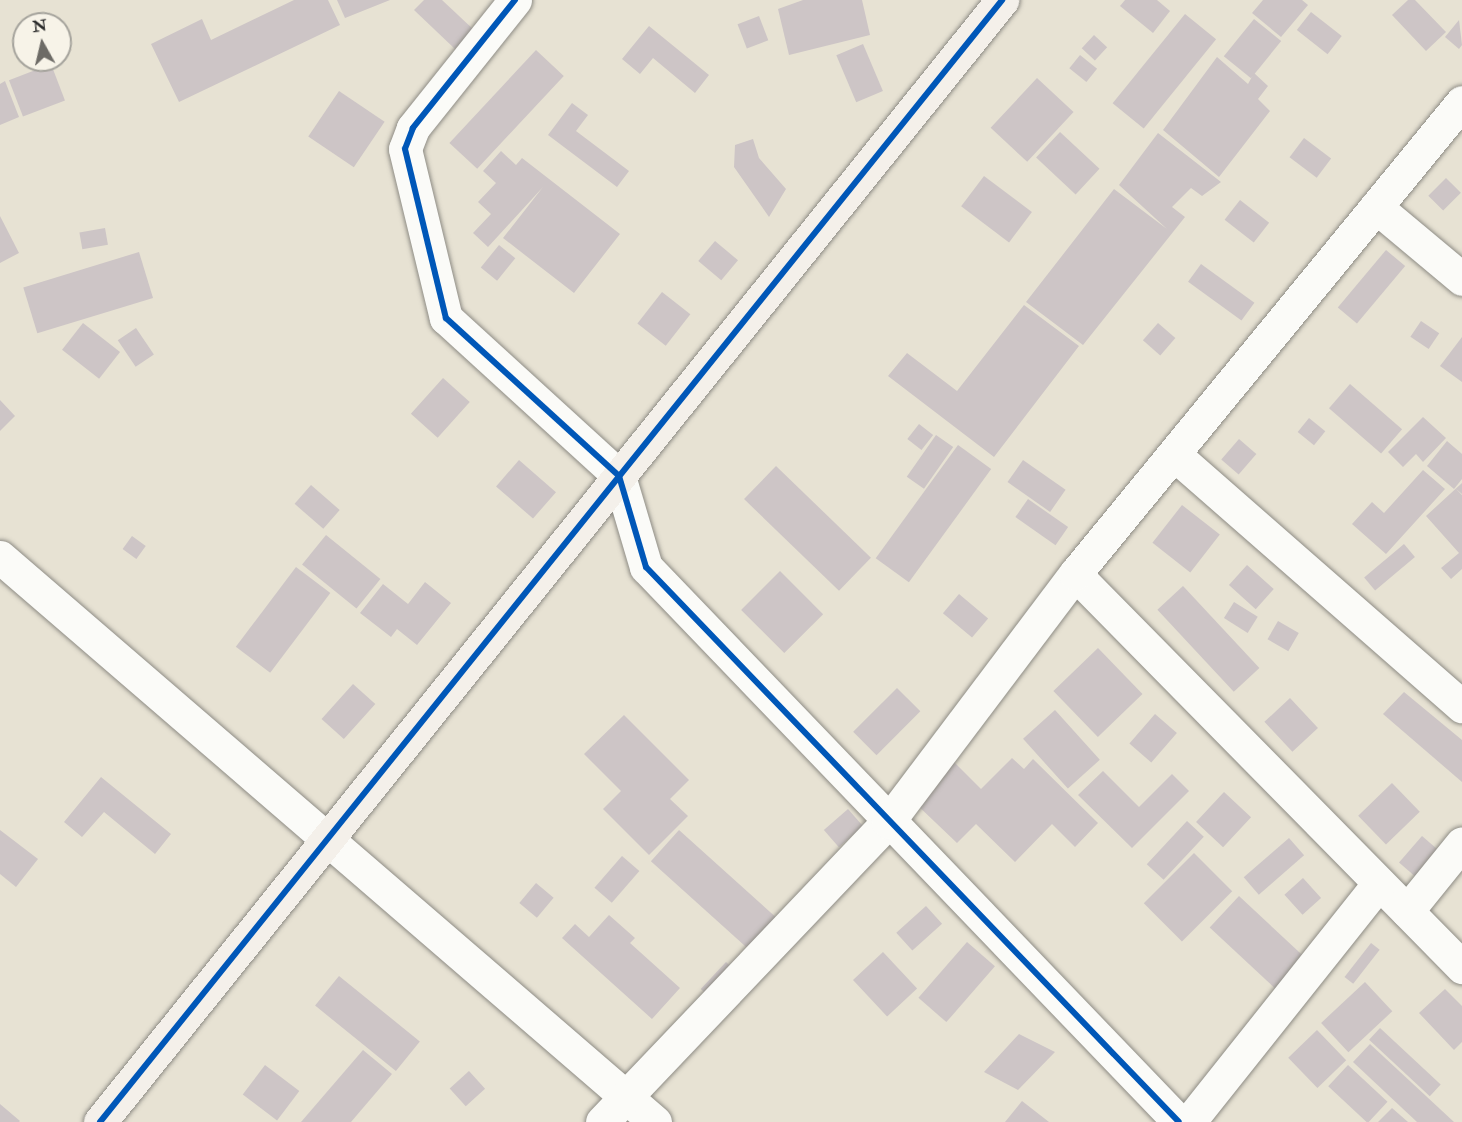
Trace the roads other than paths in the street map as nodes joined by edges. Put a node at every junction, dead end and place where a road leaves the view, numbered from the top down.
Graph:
1 (514, 0) edge
2 (1002, 0) edge
3 (1462, 102) edge
4 (1376, 207) junction
5 (1462, 279) edge
6 (1176, 456) junction
7 (619, 476) junction
8 (4, 571) edge
9 (1075, 574) junction
10 (1462, 706) edge
11 (888, 822) junction
12 (326, 841) junction
13 (1462, 843) edge
14 (1379, 883) junction
15 (1407, 911) junction
16 (1462, 968) edge
17 (612, 1110) edge
18 (100, 1122) edge
19 (655, 1122) edge
20 (1179, 1122) edge
21 (1189, 1122) edge

1 - 7 street
2 - 7 street
3 - 4 street
4 - 5 street
4 - 6 street
6 - 9 street
6 - 10 street
7 - 11 street
7 - 12 street
8 - 12 street
9 - 11 street
9 - 14 street
11 - 17 street
11 - 20 street
12 - 17 street
12 - 18 street
13 - 15 street
14 - 15 street
14 - 21 street
15 - 16 street
17 - 19 street

